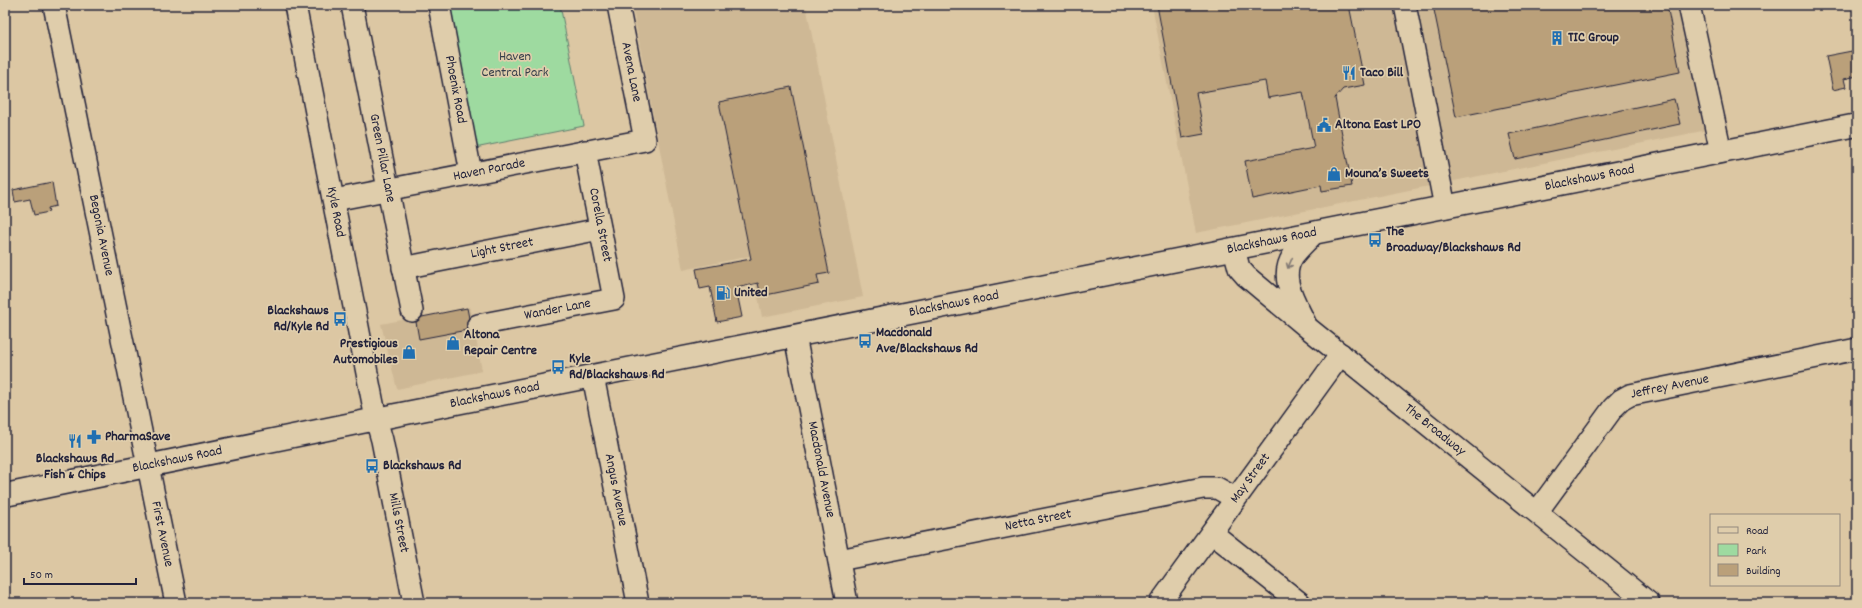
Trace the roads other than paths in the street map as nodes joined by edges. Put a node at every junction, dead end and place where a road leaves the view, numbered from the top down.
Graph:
1 (54, 5) edge
2 (296, 5) edge
3 (352, 5) edge
4 (439, 5) edge
5 (618, 5) edge
6 (1405, 5) edge
7 (1689, 5) edge
8 (1857, 125) edge
9 (645, 140) joint
10 (585, 151) junction
11 (1721, 152) junction
12 (471, 173) junction
13 (388, 190) junction
14 (334, 200) junction
15 (1445, 207) junction
16 (600, 229) junction
17 (1314, 233) junction
18 (1234, 249) junction
19 (403, 268) junction
20 (614, 299) joint
21 (412, 311) dead end
22 (478, 325) dead end
23 (1308, 328) junction
24 (795, 336) junction
25 (1857, 349) edge
26 (1341, 354) junction
27 (593, 376) junction
28 (376, 419) junction
29 (148, 466) junction
30 (5, 494) edge
31 (1235, 498) junction
32 (1537, 512) junction
33 (1212, 533) junction
34 (839, 560) junction
35 (176, 603) edge
36 (414, 603) edge
37 (638, 603) edge
38 (847, 603) edge
39 (1160, 603) edge
40 (1300, 603) edge
41 (1649, 603) edge

1 - 29 street, Begonia Avenue
2 - 14 street, Kyle Road
3 - 13 street, Green Pillar Lane
4 - 12 street, Phoenix Road
5 - 9 street, Avena Lane
6 - 15 street
7 - 11 street
8 - 11 main road, Blackshaws Road
9 - 10 street, Haven Parade
10 - 12 street, Haven Parade
10 - 16 street, Corella Street
11 - 15 main road, Blackshaws Road
12 - 13 street, Haven Parade
13 - 14 street, Haven Parade
13 - 19 street, Green Pillar Lane
14 - 28 street, Kyle Road
15 - 17 main road, Blackshaws Road
16 - 19 street, Light Street
16 - 20 street, Corella Street
17 - 18 main road, Blackshaws Road
17 -> 23 street
18 - 23 street, The Broadway
18 - 24 main road, Blackshaws Road
19 - 21 street, Green Pillar Lane
20 - 22 street, Wander Lane
23 - 26 street, The Broadway
24 - 27 main road, Blackshaws Road
24 - 34 street, Macdonald Avenue
25 - 32 street, Jeffrey Avenue
26 - 31 street, May Street
26 - 32 street, The Broadway
27 - 28 main road, Blackshaws Road
27 - 37 street, Angus Avenue
28 - 29 main road, Blackshaws Road
28 - 36 street, Mills Street
29 - 30 main road, Blackshaws Road
29 - 35 street, First Avenue
31 - 33 street, May Street
31 - 34 street, Netta Street
32 - 41 street, The Broadway
33 - 39 street, May Street
33 - 40 street
34 - 38 street, Macdonald Avenue

